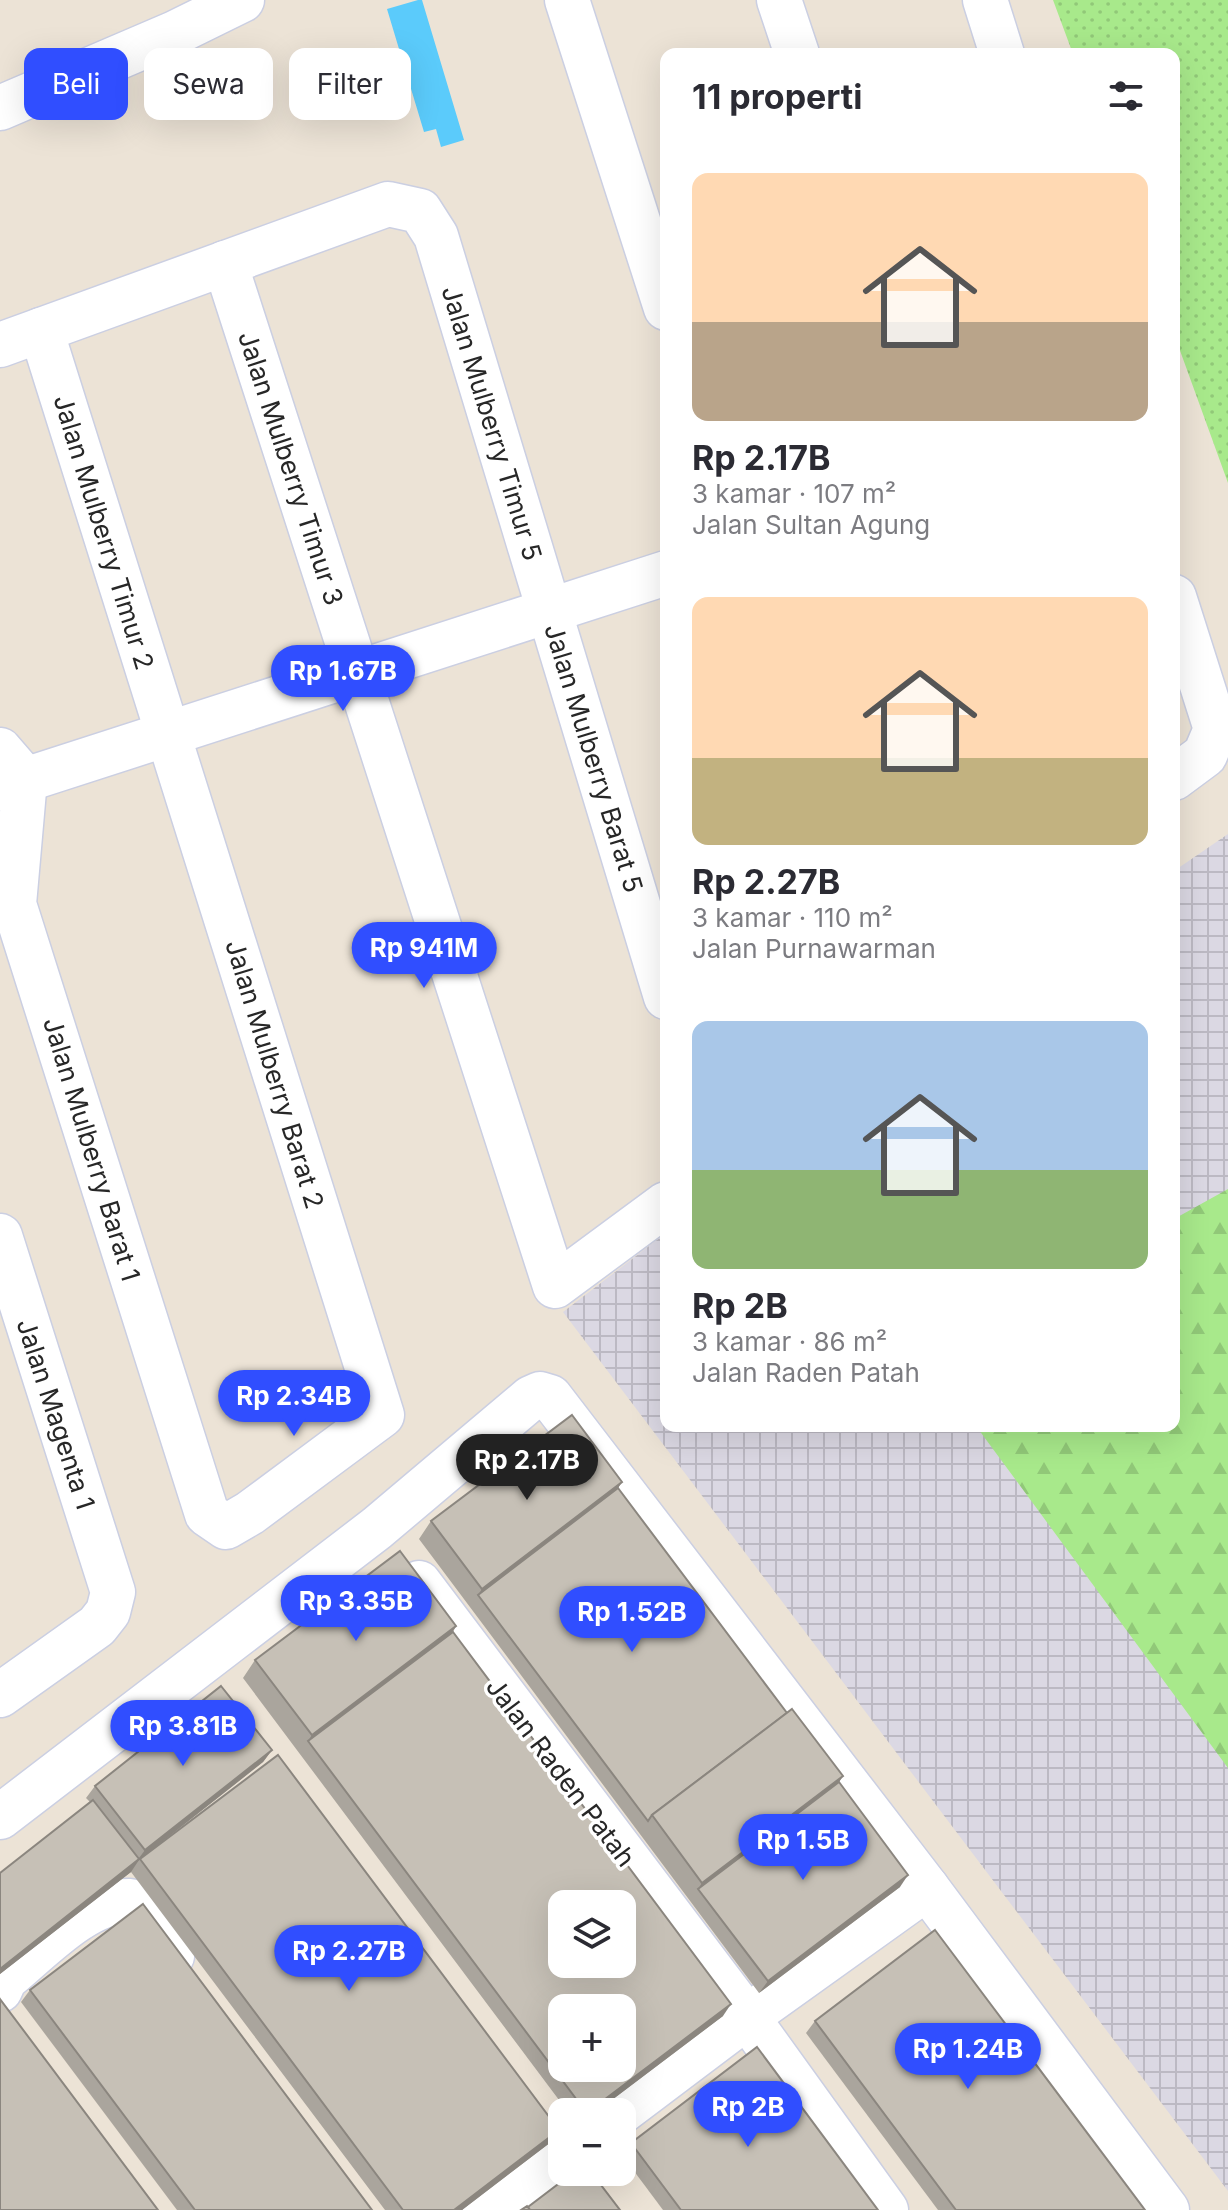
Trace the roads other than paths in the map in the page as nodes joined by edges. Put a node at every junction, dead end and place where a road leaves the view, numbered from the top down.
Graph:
1 (242, 0) edge
2 (567, 0) edge
3 (779, 0) edge
4 (985, 0) edge
5 (795, 48) edge
6 (1000, 48) edge
7 (0, 108) edge
8 (225, 263) junction
9 (660, 289) edge
10 (41, 330) junction
11 (0, 345) edge
12 (660, 575) edge
13 (549, 611) junction
14 (1180, 616) edge
15 (357, 673) junction
16 (167, 733) junction
17 (8, 772) edge
18 (1180, 774) edge
19 (660, 977) edge
20 (660, 1208) edge
21 (0, 1236) edge
22 (207, 1514) joint
23 (377, 1528) junction
24 (0, 1695) edge
25 (0, 1817) edge
26 (927, 1888) junction
27 (196, 1988) edge
28 (3, 2006) edge
29 (747, 2017) junction
30 (636, 2101) edge
31 (548, 2150) edge
32 (485, 2210) edge
33 (886, 2210) edge
34 (1167, 2210) edge

1 - 7 street
2 - 9 street
3 - 5 street
4 - 6 street
8 - 10 street
8 - 13 street, Jalan Mulberry Timur 5
8 - 15 street, Jalan Mulberry Timur 3
10 - 11 street
10 - 16 street, Jalan Mulberry Timur 2
12 - 13 street
13 - 15 street
13 - 19 street, Jalan Mulberry Barat 5
14 - 18 street
15 - 16 street
15 - 20 street, Jalan Mulberry Timur 3
16 - 17 street
16 - 22 street, Jalan Mulberry Barat 2
17 - 22 street, Jalan Mulberry Barat 1
21 - 24 street, Jalan Magenta 1
23 - 25 street
23 - 26 street
23 - 29 street, Jalan Raden Patah
26 - 29 street
26 - 34 street
27 - 28 street
29 - 30 street
29 - 33 street, Jalan Raden Patah
31 - 32 street

